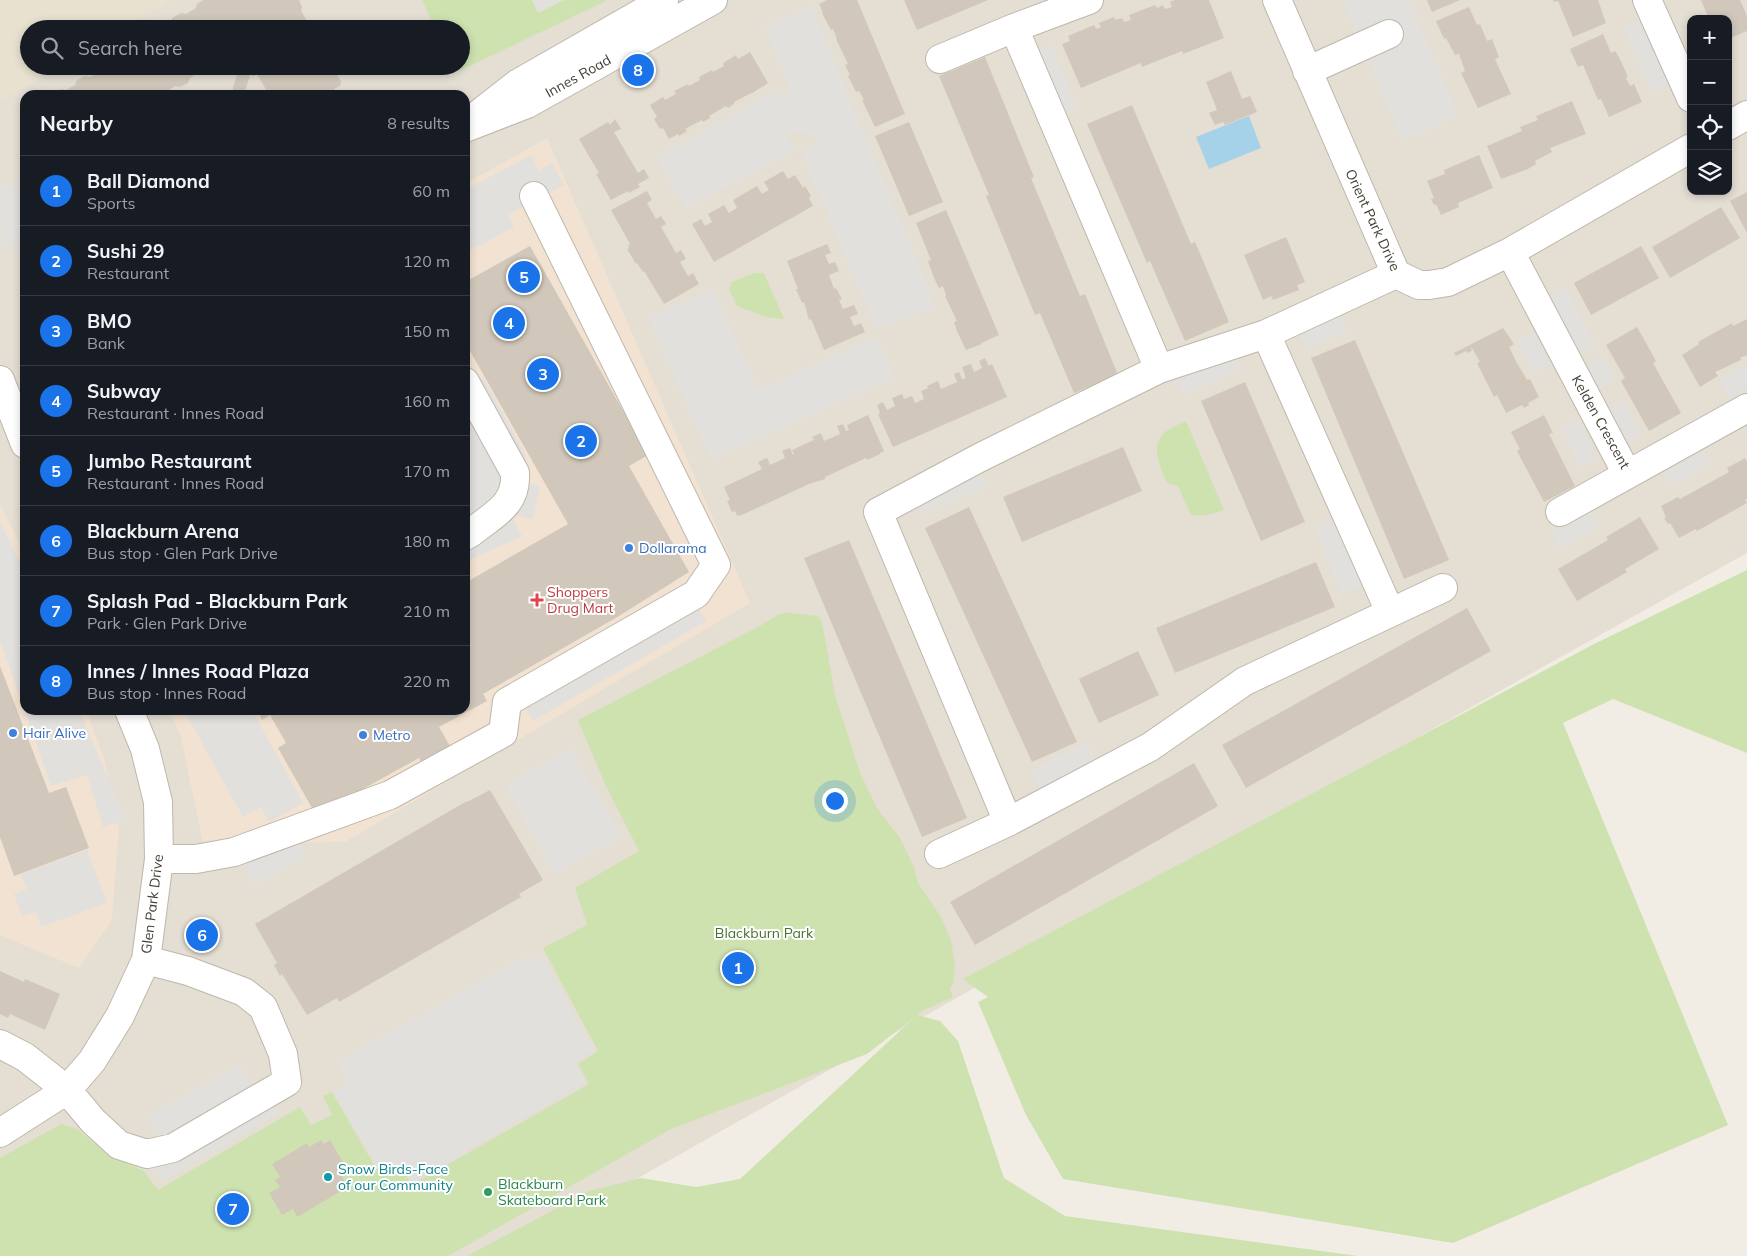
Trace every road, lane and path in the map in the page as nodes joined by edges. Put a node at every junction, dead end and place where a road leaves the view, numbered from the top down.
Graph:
1 (664, 0) edge
2 (713, 0) edge
3 (1089, 0) edge
4 (1277, 0) edge
5 (1648, 0) edge
6 (1014, 28) junction
7 (1389, 34) dead end
8 (940, 59) dead end
9 (1307, 71) junction
10 (1687, 89) edge
11 (1747, 115) edge
12 (470, 120) edge
13 (1732, 124) edge
14 (470, 126) edge
15 (1688, 150) edge
16 (534, 196) dead end
17 (1510, 252) junction
18 (1396, 274) junction
19 (1266, 334) junction
20 (1159, 369) junction
21 (7, 387) edge
22 (470, 391) edge
23 (1747, 408) edge
24 (20, 428) edge
25 (1627, 474) junction
26 (1560, 512) dead end
27 (470, 533) edge
28 (1443, 588) dead end
29 (1390, 612) junction
30 (131, 715) edge
31 (1008, 822) junction
32 (939, 854) dead end
33 (160, 859) junction
34 (146, 960) junction
35 (0, 1044) edge
36 (67, 1090) junction
37 (0, 1132) edge

1 - 12 street, Innes Road
2 - 14 street, Innes Road
3 - 6 street
4 - 9 street, Orient Park Drive
5 - 10 street
6 - 8 street
6 - 20 street
7 - 9 street
9 - 18 street, Orient Park Drive
11 - 13 street
15 - 17 street, Orient Park Drive
16 - 33 street
17 - 18 street, Orient Park Drive
17 - 25 street, Kelden Crescent
18 - 19 street
19 - 20 street
19 - 29 street
20 - 31 street
21 - 24 street
22 - 27 street
23 - 25 street, Kelden Crescent
25 - 26 street
28 - 29 street
29 - 31 street
30 - 33 street, Glen Park Drive
31 - 32 street
33 - 34 street, Glen Park Drive
34 - 36 street, Glen Park Drive
34 - 36 street
35 - 36 street
36 - 37 street, Glen Park Drive

